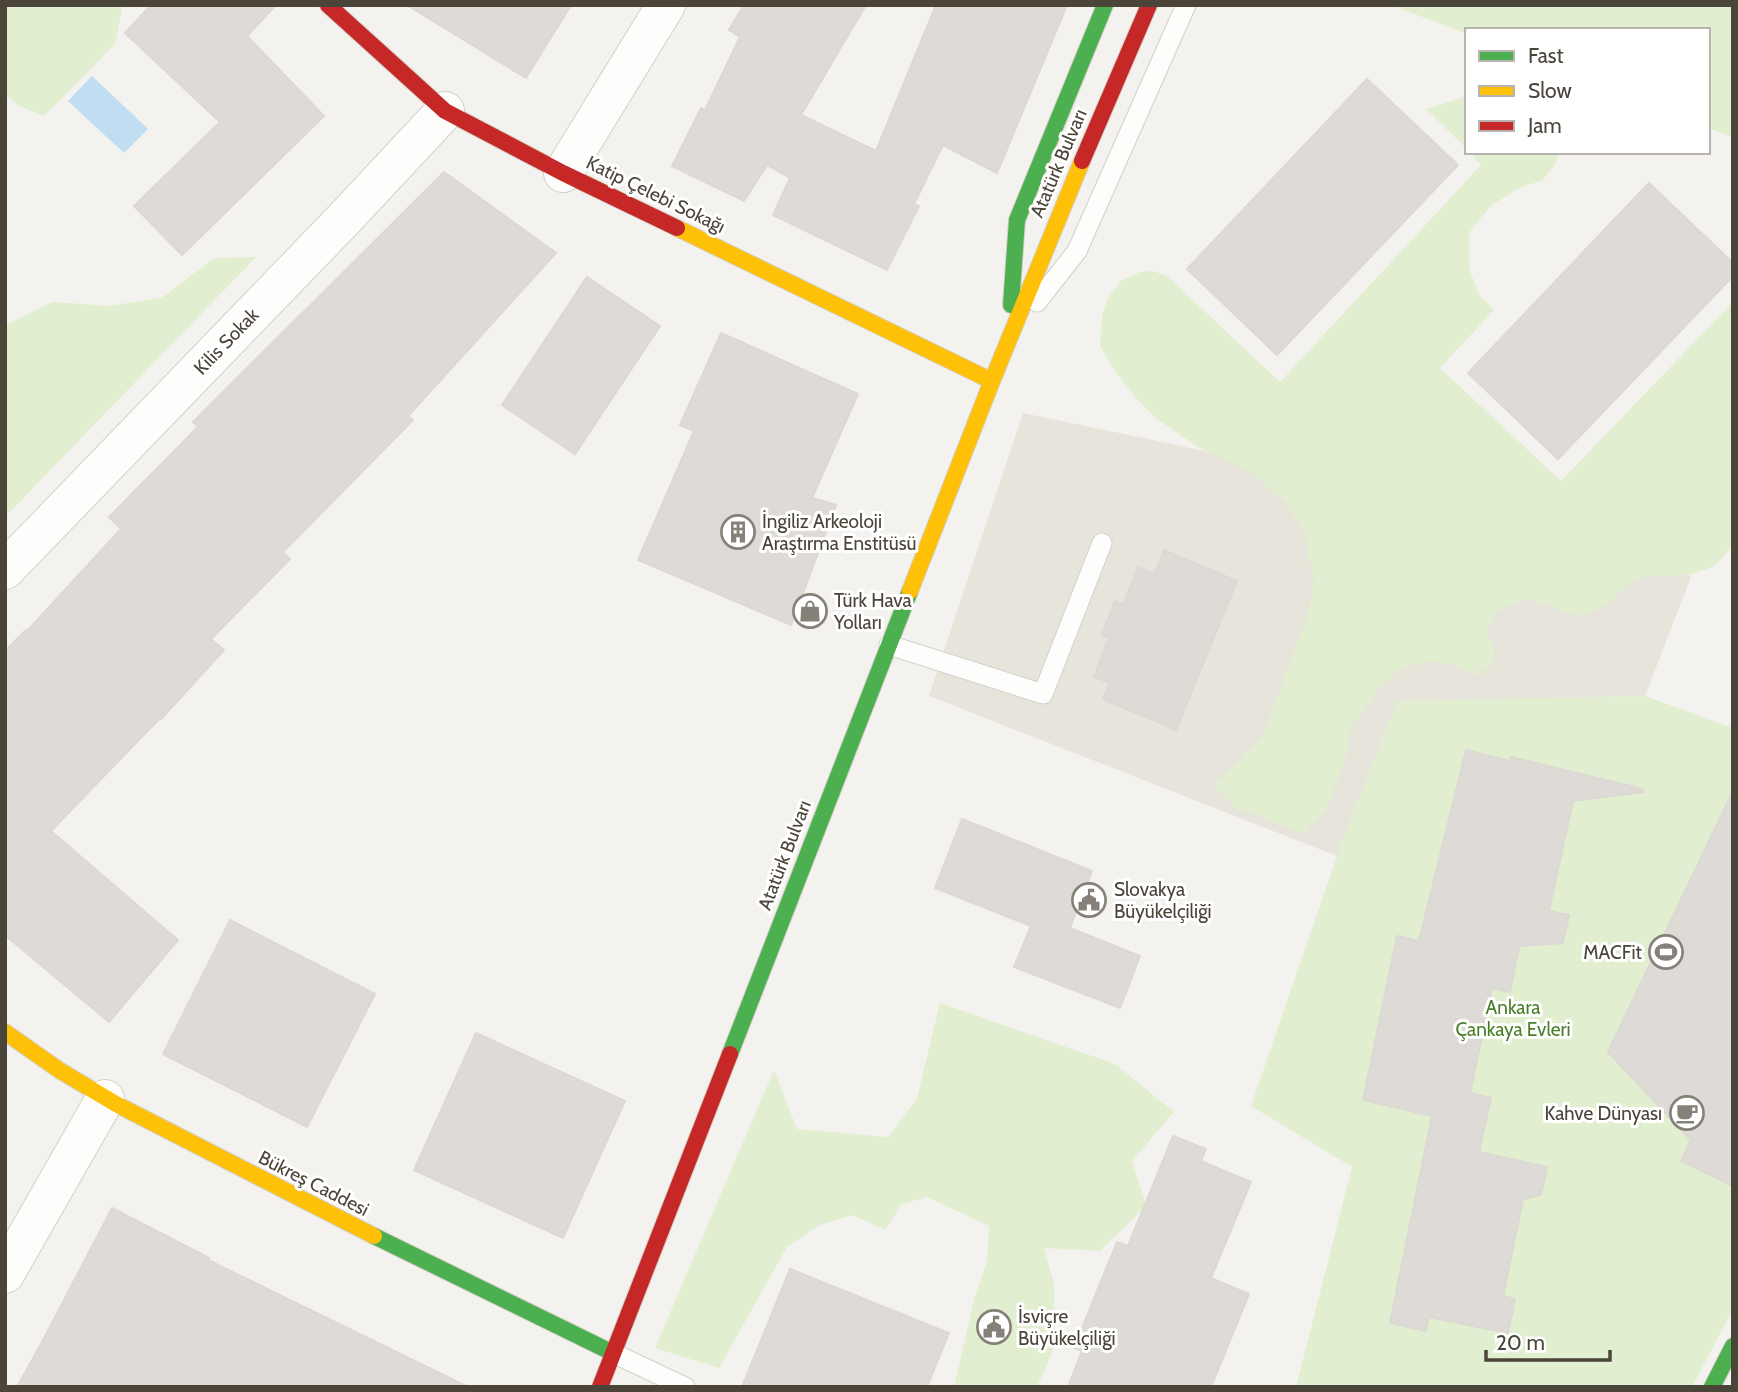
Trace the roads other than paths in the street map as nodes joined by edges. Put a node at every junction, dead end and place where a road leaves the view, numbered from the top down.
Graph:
1 (328, 5) edge
2 (666, 5) edge
3 (1105, 5) edge
4 (1149, 5) edge
5 (1186, 5) edge
6 (445, 111) junction
7 (563, 173) junction
8 (1009, 339) junction
9 (992, 381) junction
10 (1102, 543) dead end
11 (5, 570) edge
12 (889, 645) junction
13 (5, 1032) edge
14 (105, 1099) junction
15 (5, 1274) edge
16 (1733, 1346) edge
17 (613, 1353) junction
18 (600, 1387) edge
19 (685, 1387) edge
20 (1712, 1387) edge

1 - 6 main road, Katip Çelebi Sokağı
2 - 7 street
3 - 8 main road, Atatürk Bulvarı
4 - 8 main road, Atatürk Bulvarı
5 - 8 lane
6 - 7 main road, Katip Çelebi Sokağı
6 - 11 street, Kilis Sokak
7 - 9 main road, Katip Çelebi Sokağı
8 - 9 main road, Atatürk Bulvarı
9 - 12 main road, Atatürk Bulvarı
10 - 12 lane
12 - 17 main road, Atatürk Bulvarı
13 - 14 main road, Bükreş Caddesi
14 - 15 street
14 - 17 main road, Bükreş Caddesi
16 - 20 main road
17 - 18 main road, Atatürk Bulvarı
17 - 19 lane

